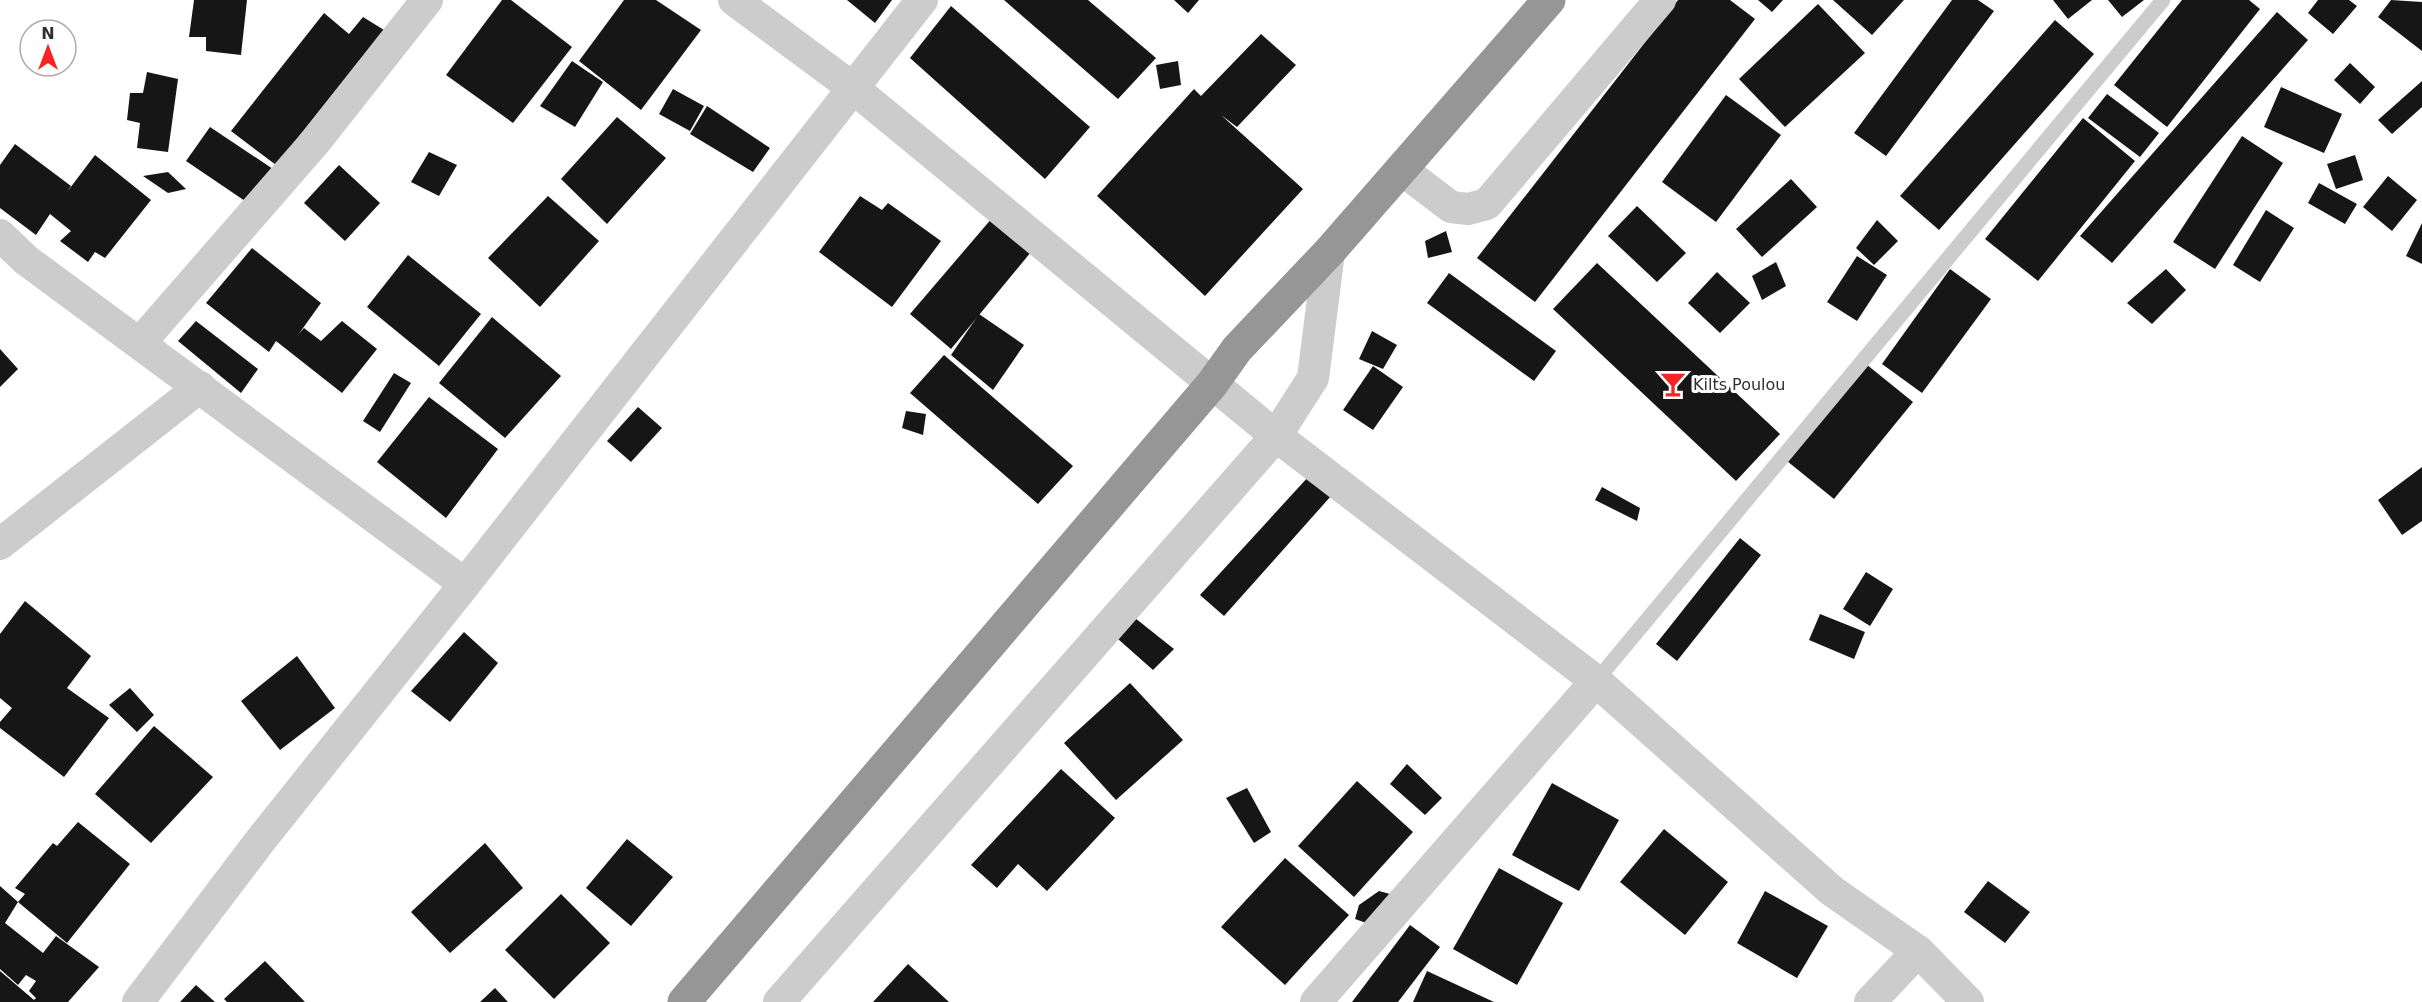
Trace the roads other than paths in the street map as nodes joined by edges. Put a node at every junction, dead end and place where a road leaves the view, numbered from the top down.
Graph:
1 (426, 0) edge
2 (734, 0) edge
3 (922, 0) edge
4 (1549, 0) edge
5 (1660, 0) edge
6 (2163, 0) edge
7 (853, 88) junction
8 (1401, 169) junction
9 (0, 236) edge
10 (1329, 252) junction
11 (140, 343) junction
12 (1212, 384) junction
13 (200, 387) junction
14 (1276, 436) junction
15 (0, 544) edge
16 (465, 584) junction
17 (1596, 681) junction
18 (1918, 951) junction
19 (138, 1002) edge
20 (684, 1002) edge
21 (779, 1002) edge
22 (1316, 1002) edge
23 (1870, 1002) edge
24 (1968, 1002) edge

1 - 11 street
2 - 7 street
3 - 7 street
4 - 8 highway
5 - 8 street
6 - 17 lane
7 - 12 street
7 - 16 street
8 - 10 highway
9 - 11 street
10 - 12 highway
10 - 14 street
11 - 13 street
12 - 14 street
12 - 20 highway
13 - 15 street
13 - 16 street
14 - 17 street
14 - 21 street
16 - 19 street
17 - 18 street
17 - 22 street
18 - 23 street
18 - 24 street

